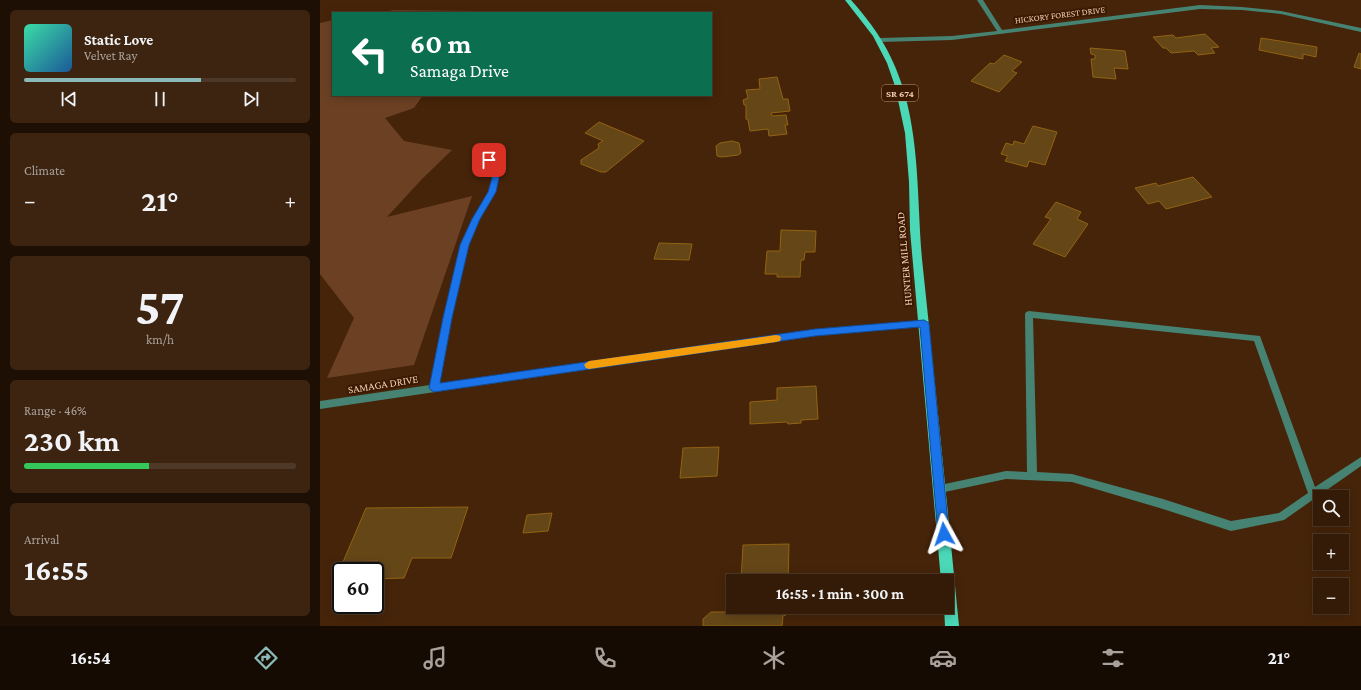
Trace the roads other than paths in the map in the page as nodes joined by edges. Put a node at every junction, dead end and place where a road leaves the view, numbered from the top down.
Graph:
1 (848, 0) edge
2 (980, 0) edge
3 (1361, 30) edge
4 (1002, 32) junction
5 (880, 40) junction
6 (489, 160) dead end
7 (924, 323) junction
8 (434, 388) junction
9 (320, 405) edge
10 (1361, 461) edge
11 (1032, 476) junction
12 (940, 489) junction
13 (1319, 490) edge
14 (1313, 494) joint
15 (952, 626) edge

1 - 5 main road, HUNTER MILL ROAD / SR 674
2 - 4 street
3 - 4 street, HICKORY FOREST DRIVE
4 - 5 street, HICKORY FOREST DRIVE
5 - 7 main road, HUNTER MILL ROAD / SR 674
6 - 8 street
7 - 8 street, SAMAGA DRIVE
7 - 12 main road, HUNTER MILL ROAD / SR 674
8 - 9 street, SAMAGA DRIVE
10 - 13 street
11 - 12 street
11 - 14 street
11 - 14 street
12 - 15 main road, HUNTER MILL ROAD / SR 674

